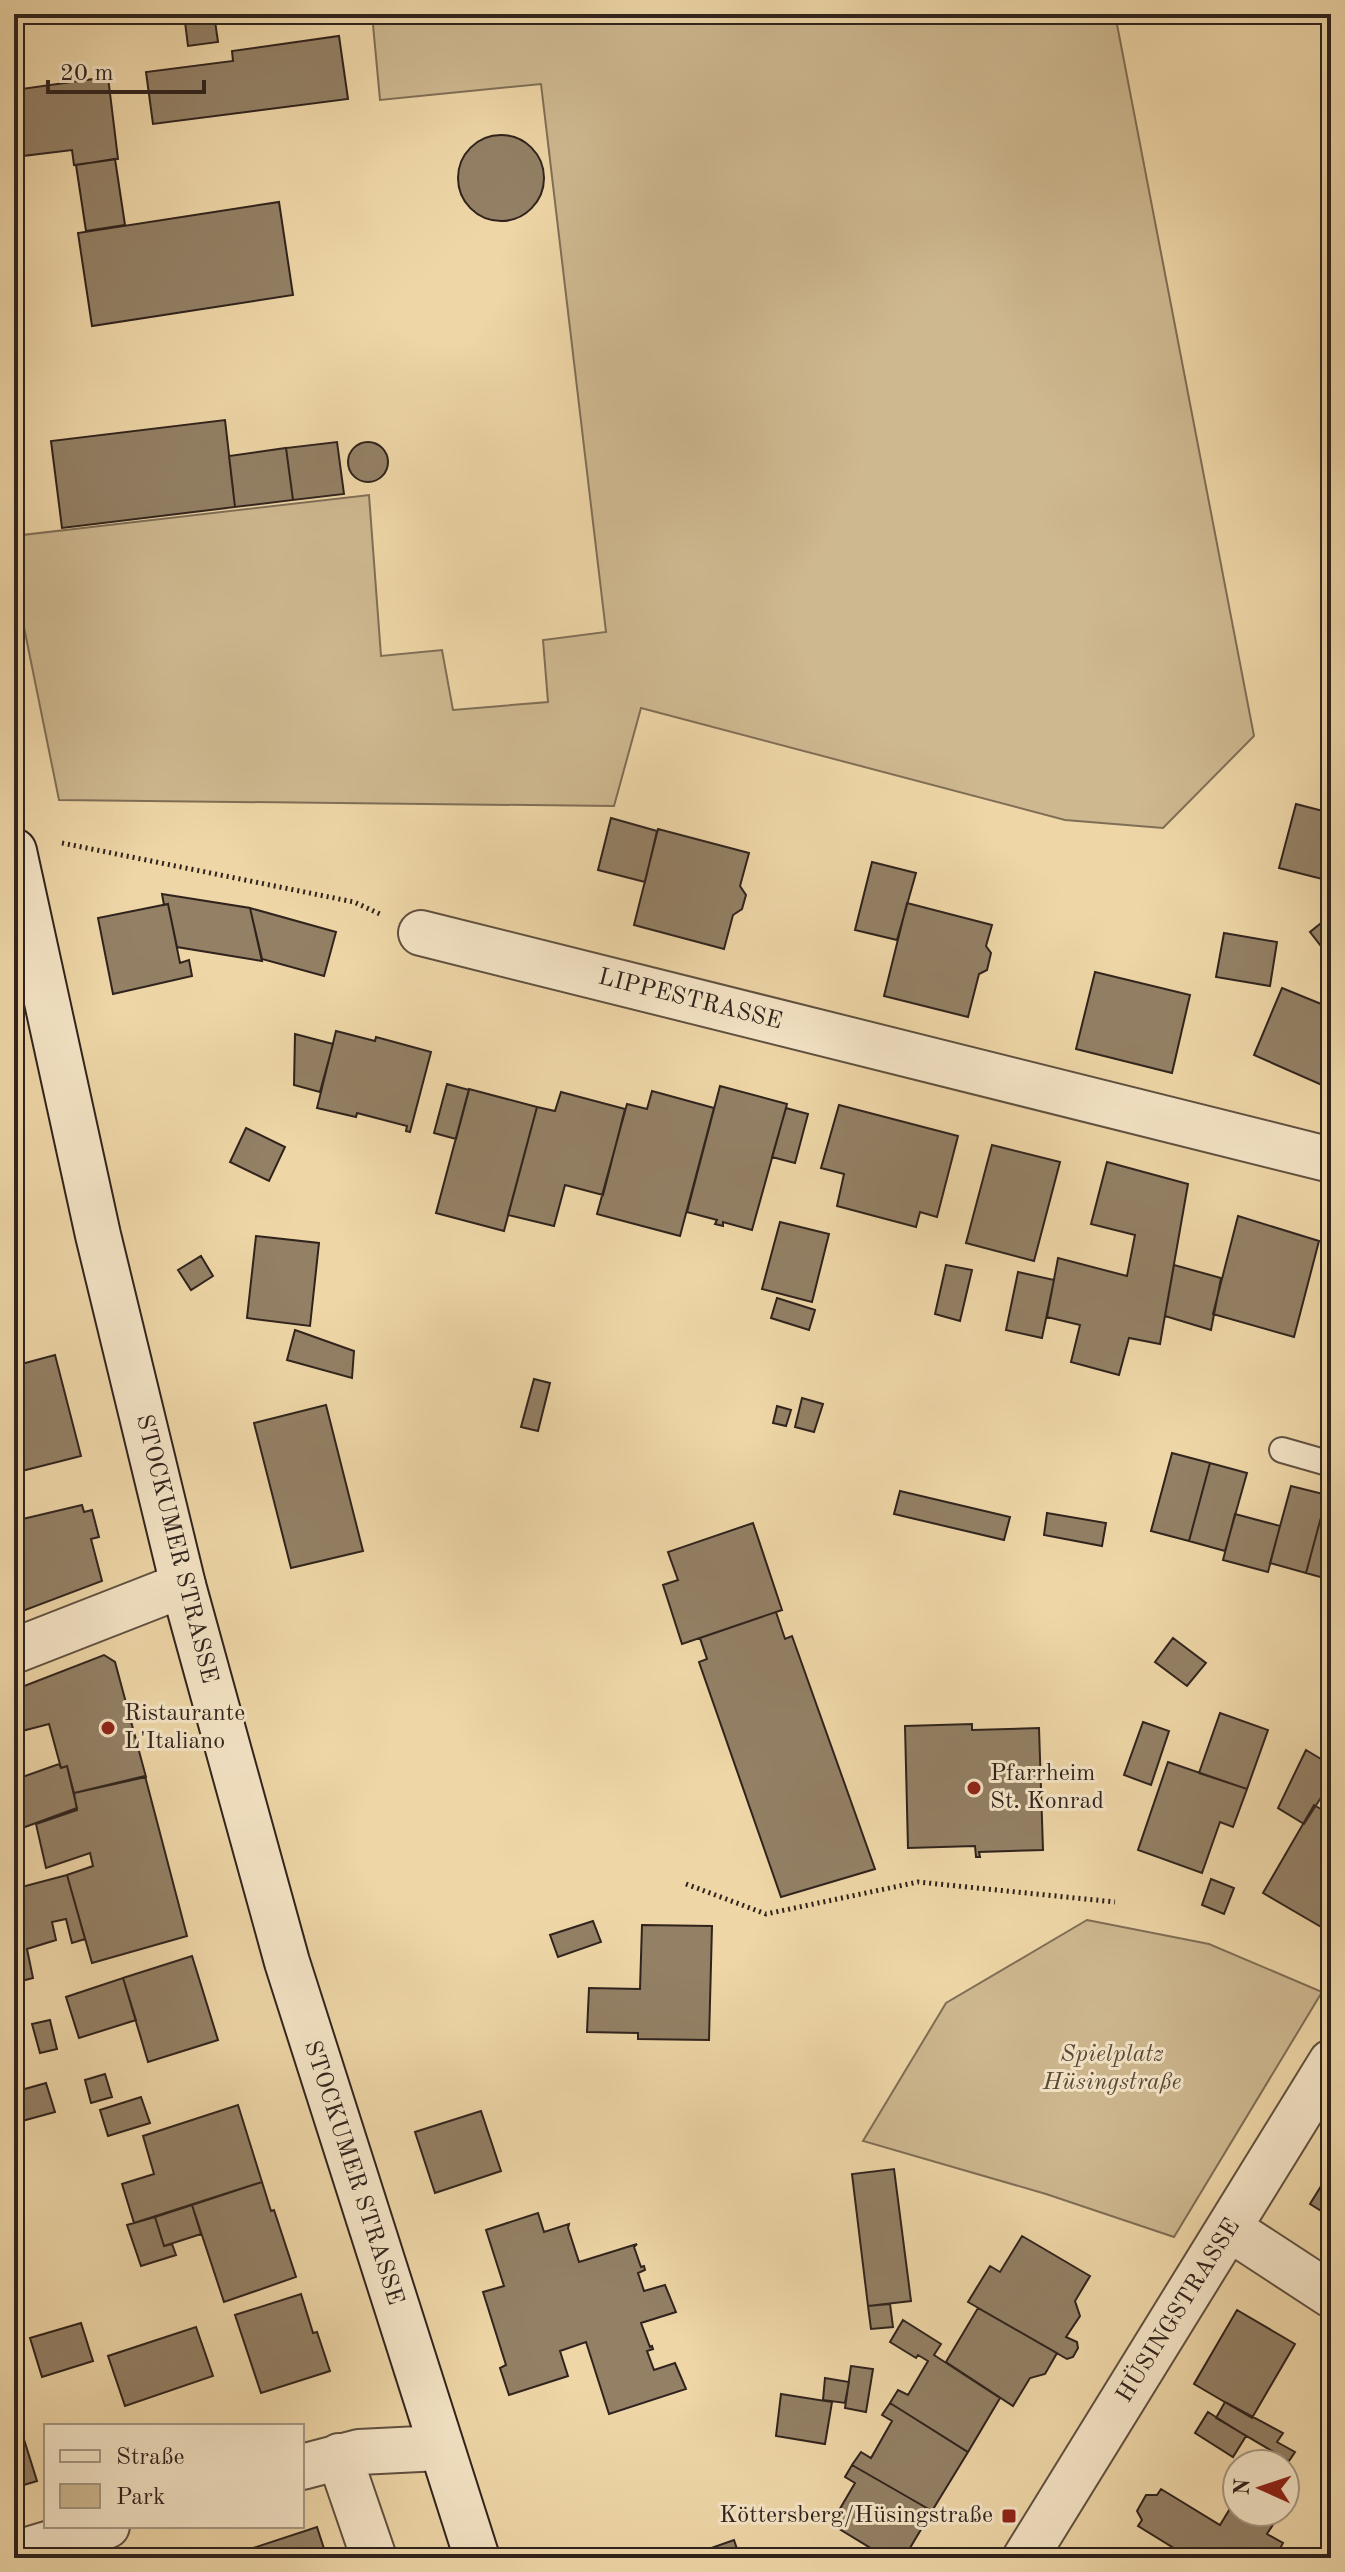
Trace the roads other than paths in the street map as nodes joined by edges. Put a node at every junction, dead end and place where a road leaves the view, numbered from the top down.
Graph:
1 (33, 846) edge
2 (421, 933) road end
3 (29, 990) edge
4 (1331, 1160) edge
5 (1282, 1450) dead end
6 (1331, 1464) edge
7 (183, 1585) junction
8 (14, 1651) edge
9 (1331, 2062) edge
10 (1230, 2229) junction
11 (1331, 2295) edge
12 (440, 2448) junction
13 (320, 2462) edge
14 (100, 2528) edge
15 (14, 2554) edge
16 (374, 2558) edge
17 (477, 2558) edge
18 (1025, 2558) edge

1 - 3 street, STOCKUMER STRASSE
2 - 4 street, LIPPESTRASSE
3 - 7 street, STOCKUMER STRASSE
5 - 6 lane
7 - 8 street
7 - 12 street, STOCKUMER STRASSE
9 - 10 street, HÜSINGSTRASSE
10 - 11 street
10 - 18 street, HÜSINGSTRASSE
12 - 13 street
12 - 17 street, STOCKUMER STRASSE
13 - 16 street
14 - 15 street

